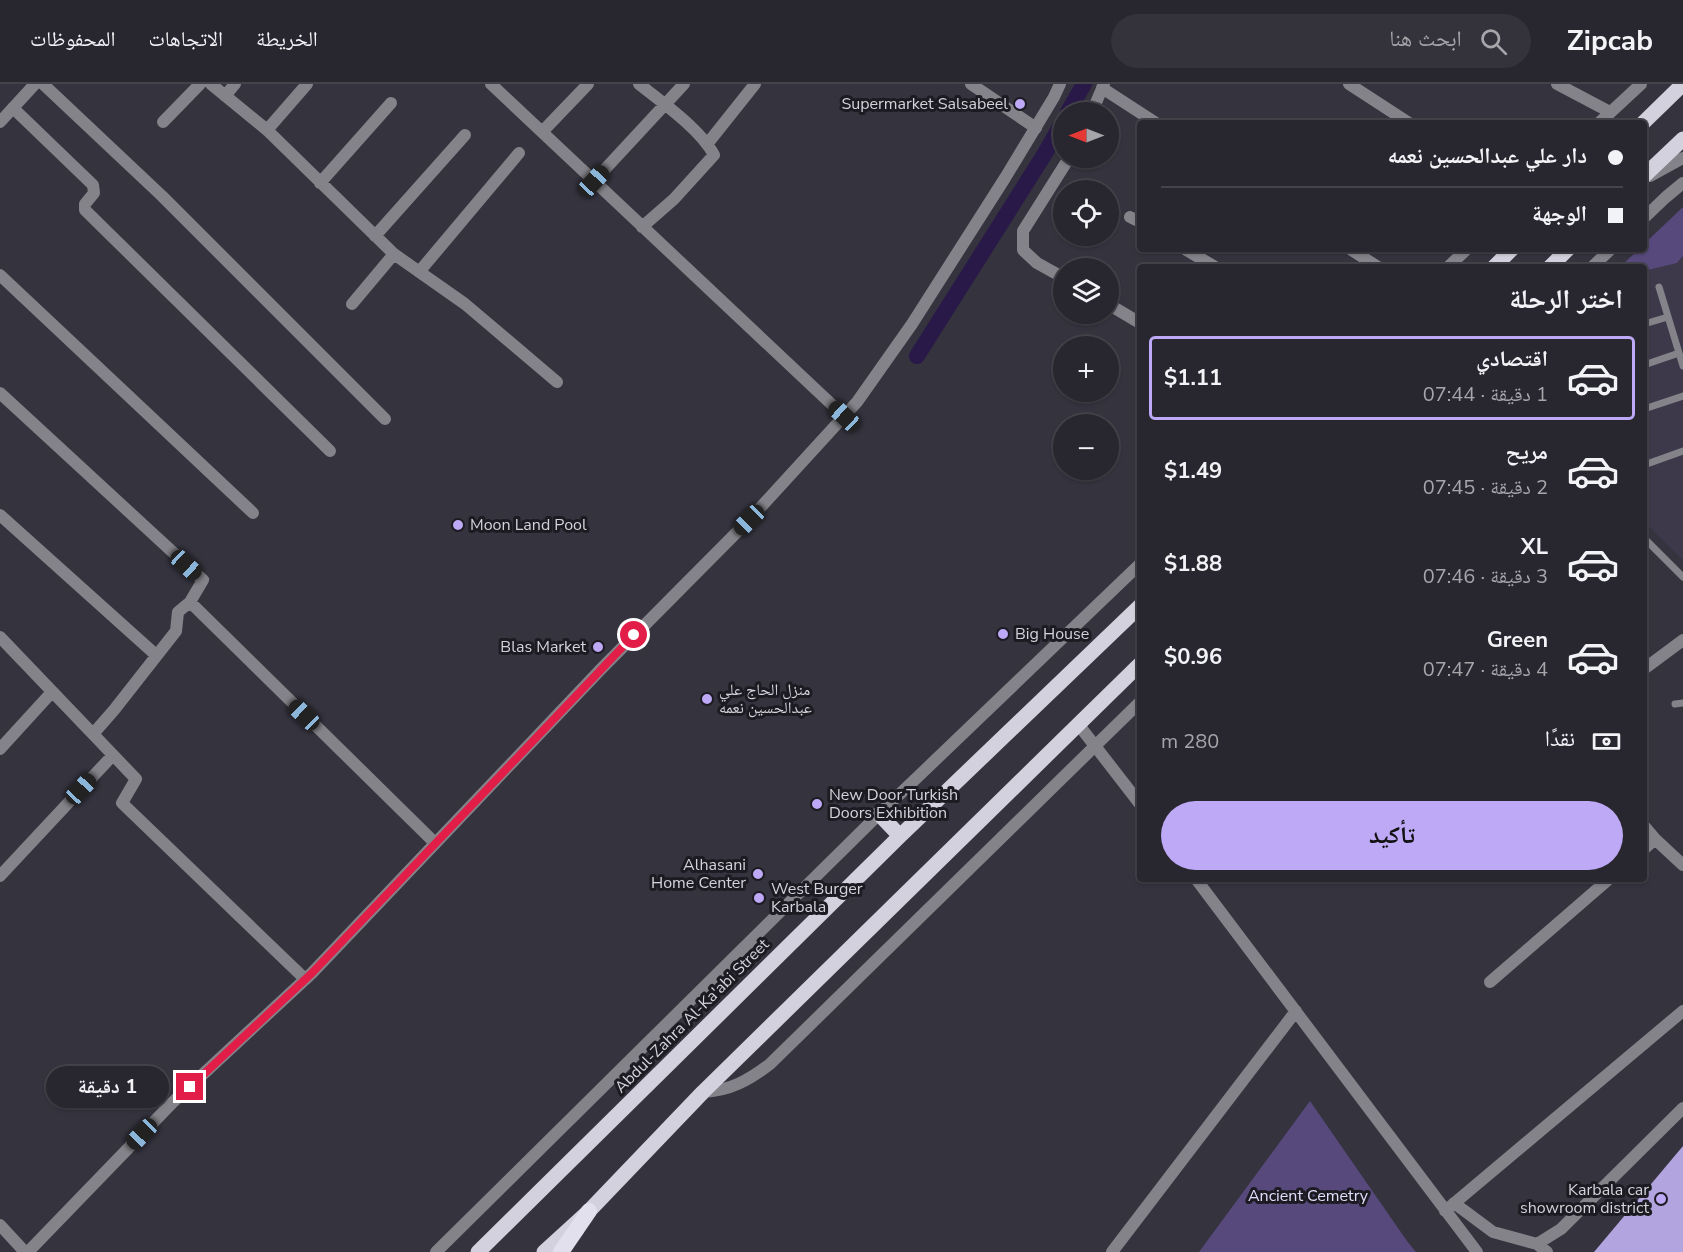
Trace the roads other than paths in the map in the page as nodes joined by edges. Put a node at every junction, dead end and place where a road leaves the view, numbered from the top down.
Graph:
1 (35, 84) edge
2 (43, 84) edge
3 (200, 84) edge
4 (211, 84) edge
5 (236, 84) edge
6 (307, 84) edge
7 (588, 84) edge
8 (639, 84) edge
9 (684, 84) edge
10 (755, 84) edge
11 (971, 84) edge
12 (1060, 84) edge
13 (1349, 84) edge
14 (1557, 84) edge
15 (1641, 84) edge
16 (1683, 84) edge
17 (1103, 86) edge
18 (499, 87) edge
19 (225, 96) junction
20 (1096, 102) edge
21 (391, 104) dead end
22 (665, 105) junction
23 (13, 108) junction
24 (1610, 112) junction
25 (1152, 120) edge
26 (1404, 120) edge
27 (1602, 120) edge
28 (1646, 120) edge
29 (0, 122) edge
30 (163, 122) dead end
31 (1036, 128) junction
32 (267, 130) junction
33 (542, 132) junction
34 (465, 135) dead end
35 (1683, 139) edge
36 (708, 143) junction
37 (519, 153) dead end
38 (1683, 158) edge
39 (1063, 168) edge
40 (1647, 175) edge
41 (1647, 176) edge
42 (594, 181) junction
43 (320, 183) junction
44 (1683, 183) edge
45 (1647, 215) edge
46 (642, 226) junction
47 (375, 236) junction
48 (1190, 252) edge
49 (1355, 252) edge
50 (1464, 252) edge
51 (1509, 252) edge
52 (1565, 252) edge
53 (1608, 252) edge
54 (394, 254) junction
55 (1210, 264) edge
56 (1373, 264) edge
57 (1452, 264) edge
58 (1497, 264) edge
59 (1553, 264) edge
60 (1595, 264) edge
61 (419, 272) junction
62 (1053, 272) edge
63 (0, 275) edge
64 (1659, 287) dead end
65 (352, 304) dead end
66 (1119, 311) edge
67 (1668, 317) junction
68 (1137, 321) edge
69 (1647, 323) edge
70 (1679, 353) junction
71 (1647, 364) edge
72 (1683, 366) edge
73 (557, 382) dead end
74 (0, 393) edge
75 (1683, 396) edge
76 (1647, 408) edge
77 (844, 416) junction
78 (385, 419) dead end
79 (330, 451) dead end
80 (1683, 451) edge
81 (1647, 464) edge
82 (253, 513) dead end
83 (0, 515) edge
84 (1647, 541) edge
85 (1137, 567) edge
86 (1683, 577) edge
87 (190, 602) junction
88 (1137, 609) edge
89 (1683, 640) edge
90 (1, 641) edge
91 (156, 655) junction
92 (1137, 667) edge
93 (1647, 667) edge
94 (52, 692) junction
95 (1683, 703) edge
96 (1675, 704) dead end
97 (1137, 705) edge
98 (1078, 724) junction
99 (93, 734) junction
100 (1095, 745) junction
101 (0, 749) edge
102 (113, 755) junction
103 (1137, 800) edge
104 (879, 814) junction
105 (1647, 830) edge
106 (900, 837) junction
107 (1655, 839) junction
108 (435, 843) junction
109 (1647, 846) edge
110 (1683, 865) edge
111 (0, 876) edge
112 (1198, 882) edge
113 (1606, 882) edge
114 (305, 979) junction
115 (1490, 982) dead end
116 (1296, 1011) junction
117 (1683, 1011) edge
118 (703, 1092) junction
119 (1683, 1108) edge
120 (1450, 1207) junction
121 (589, 1210) junction
122 (0, 1225) edge
123 (1542, 1248) edge
124 (27, 1252) edge
125 (436, 1252) edge
126 (478, 1252) edge
127 (544, 1252) edge
128 (561, 1252) edge
129 (1113, 1252) edge
130 (1477, 1252) edge

1 - 23 street
2 - 78 street
3 - 30 street
4 - 19 street
5 - 19 street
6 - 32 street
7 - 33 street
8 - 22 street
9 - 22 street
10 - 36 street
11 - 31 street
12 - 31 street
13 - 26 street
14 - 24 street
15 - 24 street
16 - 28 main road
17 - 20 street
17 - 25 street
18 - 33 street
19 - 32 street
21 - 43 street
22 - 36 street
22 - 42 street
23 - 29 street
23 - 79 street
24 - 27 street
31 - 77 street
32 - 43 street
33 - 42 street
34 - 47 street
35 - 40 main road
36 - 46 street
37 - 61 street
38 - 41 street
39 - 62 street
42 - 46 street
43 - 47 street
44 - 45 street
46 - 77 street
47 - 54 street
48 - 55 street
49 - 56 street
50 - 57 street
51 - 58 main road
52 - 59 main road
53 - 60 street
54 - 61 street
54 - 65 street
61 - 73 street
63 - 82 street
64 - 67 lane
66 - 68 street
67 - 69 lane
67 - 70 lane
70 - 71 lane
70 - 72 lane
74 - 87 street
75 - 76 lane
77 - 108 street
80 - 81 lane
83 - 91 street
84 - 86 lane
85 - 104 street
87 - 91 street
87 - 108 street
88 - 106 main road, Abdul-Zahra Al-Ka'abi Street
89 - 93 street
90 - 94 street
91 - 99 street
92 - 98 main road
94 - 99 street
94 - 101 street
95 - 96 lane
97 - 100 street
98 - 100 street
98 - 118 main road
99 - 102 street
100 - 103 street
100 - 118 street
102 - 111 street
102 - 114 street
104 - 106 main road
104 - 125 street
105 - 107 street
106 - 126 main road, Abdul-Zahra Al-Ka'abi Street
107 - 109 street
107 - 110 street
108 - 114 street
112 - 116 street
113 - 115 street
114 - 124 street
116 - 120 street
116 - 129 street
117 - 120 street
118 - 121 main road
119 - 123 street
120 - 123 street
120 - 130 street
121 - 127 main road
121 - 128 highway
122 - 124 street

